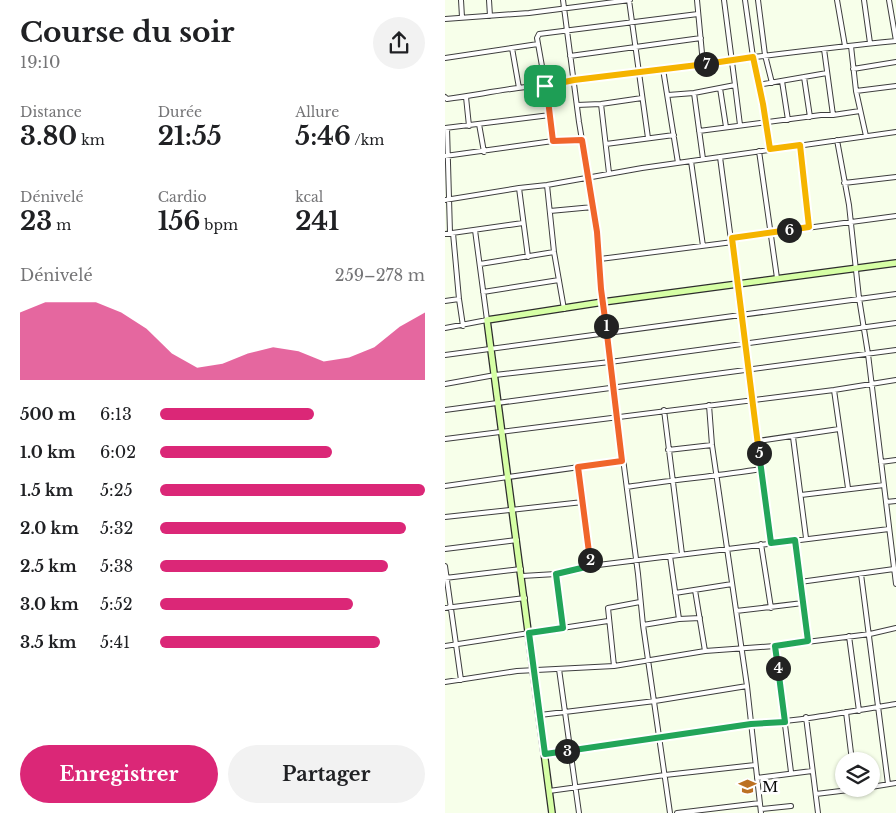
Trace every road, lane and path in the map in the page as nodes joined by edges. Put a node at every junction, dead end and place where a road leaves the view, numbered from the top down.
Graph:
1 (461, 0) edge
2 (489, 0) edge
3 (563, 0) edge
4 (629, 0) edge
5 (697, 0) edge
6 (724, 0) edge
7 (745, 0) edge
8 (758, 0) edge
9 (837, 0) edge
10 (864, 0) edge
11 (889, 0) edge
12 (564, 8) junction
13 (698, 14) junction
14 (490, 16) junction
15 (462, 17) junction
16 (445, 19) edge
17 (631, 22) junction
18 (566, 31) junction
19 (701, 38) junction
20 (896, 41) edge
21 (870, 43) junction
22 (538, 44) junction
23 (845, 46) junction
24 (851, 46) junction
25 (634, 47) junction
26 (512, 48) junction
27 (824, 49) junction
28 (765, 55) junction
29 (570, 56) junction
30 (753, 57) junction
31 (445, 58) edge
32 (732, 60) junction
33 (896, 62) edge
34 (703, 64) junction
35 (663, 68) junction
36 (853, 69) junction
37 (638, 72) junction
38 (827, 73) junction
39 (805, 77) junction
40 (574, 80) junction
41 (782, 81) junction
42 (772, 83) junction
43 (735, 85) junction
44 (758, 85) junction
45 (545, 86) junction
46 (896, 86) edge
47 (519, 88) junction
48 (720, 88) junction
49 (856, 91) junction
50 (693, 93) junction
51 (668, 95) junction
52 (466, 97) junction
53 (446, 98) edge
54 (642, 98) junction
55 (601, 104) junction
56 (577, 105) junction
57 (860, 111) junction
58 (550, 115) junction
59 (833, 115) junction
60 (810, 117) junction
61 (788, 120) junction
62 (766, 122) junction
63 (479, 124) junction
64 (740, 125) junction
65 (469, 126) junction
66 (727, 127) junction
67 (446, 128) edge
68 (699, 131) junction
69 (896, 132) edge
70 (674, 135) junction
71 (866, 136) junction
72 (648, 138) junction
73 (582, 140) junction
74 (837, 140) junction
75 (553, 141) junction
76 (606, 144) junction
77 (800, 145) junction
78 (770, 149) junction
79 (759, 151) junction
80 (484, 152) junction
81 (446, 156) edge
82 (720, 157) junction
83 (703, 159) junction
84 (691, 161) junction
85 (678, 163) junction
86 (609, 173) junction
87 (588, 176) junction
88 (896, 177) edge
89 (844, 183) junction
90 (547, 185) junction
91 (519, 188) junction
92 (446, 200) edge
93 (593, 206) junction
94 (550, 211) junction
95 (896, 216) edge
96 (851, 222) junction
97 (523, 223) junction
98 (809, 227) junction
99 (475, 230) junction
100 (771, 232) junction
101 (449, 233) edge
102 (732, 240) junction
103 (703, 246) junction
104 (555, 252) junction
105 (528, 258) junction
106 (599, 259) junction
107 (896, 263) edge
108 (480, 264) junction
109 (856, 268) junction
110 (777, 278) junction
111 (559, 280) junction
112 (737, 284) junction
113 (483, 292) junction
114 (896, 294) edge
115 (859, 298) junction
116 (459, 299) junction
117 (445, 300) edge
118 (603, 302) junction
119 (563, 309) junction
120 (741, 316) junction
121 (487, 320) junction
122 (896, 323) edge
123 (463, 326) junction
124 (864, 327) junction
125 (445, 328) edge
126 (607, 334) junction
127 (745, 343) junction
128 (492, 350) junction
129 (896, 350) edge
130 (868, 354) junction
131 (445, 355) edge
132 (610, 362) junction
133 (749, 371) junction
134 (495, 375) junction
135 (896, 380) edge
136 (871, 383) junction
137 (445, 384) edge
138 (613, 388) junction
139 (834, 390) junction
140 (752, 400) junction
141 (498, 404) junction
142 (709, 405) junction
143 (445, 410) edge
144 (664, 410) junction
145 (618, 417) junction
146 (839, 429) junction
147 (502, 432) junction
148 (793, 436) junction
149 (445, 439) edge
150 (758, 441) junction
151 (712, 445) junction
152 (668, 450) junction
153 (896, 460) edge
154 (622, 461) junction
155 (881, 462) junction
156 (578, 467) junction
157 (761, 469) junction
158 (508, 476) junction
159 (717, 476) junction
160 (672, 480) junction
161 (884, 485) junction
162 (445, 486) edge
163 (627, 487) junction
164 (848, 488) junction
165 (801, 495) junction
166 (896, 501) edge
167 (583, 502) junction
168 (886, 502) junction
169 (513, 510) junction
170 (445, 518) edge
171 (889, 529) junction
172 (806, 538) junction
173 (517, 540) junction
174 (795, 540) junction
175 (771, 543) junction
176 (761, 544) junction
177 (727, 548) junction
178 (445, 549) edge
179 (682, 554) junction
180 (670, 556) junction
181 (636, 560) junction
182 (445, 566) edge
183 (590, 566) junction
184 (894, 569) junction
185 (522, 573) junction
186 (556, 574) junction
187 (861, 574) junction
188 (446, 578) edge
189 (800, 582) junction
190 (732, 584) junction
191 (896, 584) edge
192 (695, 590) junction
193 (675, 593) junction
194 (525, 598) junction
195 (640, 602) junction
196 (803, 604) junction
197 (448, 608) edge
198 (771, 608) junction
199 (736, 611) junction
200 (700, 618) junction
201 (679, 619) junction
202 (608, 621) junction
203 (643, 625) junction
204 (563, 628) junction
205 (896, 628) edge
206 (529, 633) junction
207 (870, 634) junction
208 (849, 636) junction
209 (808, 641) junction
210 (455, 644) junction
211 (445, 646) edge
212 (775, 646) junction
213 (741, 648) junction
214 (705, 651) junction
215 (648, 659) junction
216 (614, 666) junction
217 (559, 669) junction
218 (534, 671) junction
219 (461, 680) junction
220 (445, 682) edge
221 (747, 686) junction
222 (655, 701) junction
223 (896, 704) edge
224 (879, 707) junction
225 (859, 711) junction
226 (565, 712) junction
227 (846, 712) junction
228 (540, 715) junction
229 (806, 717) junction
230 (785, 722) junction
231 (751, 724) junction
232 (660, 739) junction
233 (570, 751) junction
234 (851, 752) edge
235 (545, 754) junction
236 (755, 764) junction
237 (812, 771) junction
238 (791, 772) junction
239 (665, 775) junction
240 (757, 778) junction
241 (896, 783) edge
242 (888, 784) junction
243 (880, 785) edge
244 (575, 788) junction
245 (549, 791) junction
246 (835, 792) edge
247 (815, 794) junction
248 (760, 803) junction
249 (791, 806) dead end
250 (761, 811) edge
251 (552, 813) edge
252 (579, 813) edge
253 (670, 813) edge
254 (677, 813) edge
255 (818, 813) edge

1 - 15 street
2 - 14 street
3 - 12 street
4 - 12 street
4 - 17 street
5 - 13 street
6 - 32 street
7 - 30 street
8 - 28 street
9 - 23 street
10 - 21 street
11 - 20 street
12 - 14 street
12 - 18 street
13 - 17 street
13 - 19 street
14 - 15 street
15 - 16 street
17 - 18 street
17 - 25 street
18 - 22 street
18 - 29 street
19 - 25 street
19 - 34 street
20 - 21 street
21 - 24 street
22 - 26 street
22 - 45 street
23 - 24 street
23 - 27 street
24 - 36 street
25 - 29 street
25 - 37 street
26 - 31 street
26 - 47 street
27 - 28 street
27 - 38 street
28 - 30 street
28 - 42 street
29 - 40 street
30 - 32 street
30 - 44 street
32 - 34 street
32 - 43 street
33 - 36 street
34 - 35 street
35 - 37 street
35 - 51 street
36 - 49 street
37 - 40 street
37 - 54 street
38 - 39 street
38 - 59 street
39 - 41 street
39 - 60 street
40 - 45 street
40 - 56 street
41 - 42 street
41 - 61 street
42 - 44 street
43 - 48 street
43 - 64 street
44 - 62 street
45 - 47 street
45 - 58 street
46 - 49 street
47 - 52 street
48 - 50 street
48 - 66 street
49 - 57 street
50 - 51 street
50 - 68 street
51 - 70 street
52 - 53 street
52 - 65 street
54 - 55 street
54 - 72 street
55 - 56 street
55 - 76 street
56 - 73 street
57 - 59 street
57 - 71 street
58 - 63 street
58 - 75 street
59 - 60 street
60 - 61 street
61 - 62 street
62 - 64 street
62 - 78 street
63 - 65 street
63 - 80 street
64 - 66 street
65 - 67 street
66 - 68 street
67 - 81 street
68 - 83 street
69 - 71 street
70 - 72 street
70 - 85 street
71 - 74 street
72 - 76 street
73 - 75 street
73 - 87 street
74 - 77 street
74 - 89 street
75 - 80 street
76 - 86 street
77 - 78 street
77 - 98 street
78 - 79 street
79 - 82 street
79 - 100 street
80 - 81 street
81 - 92 street
82 - 83 street
82 - 102 street
83 - 84 street
84 - 85 street
84 - 103 street
85 - 86 street
86 - 87 street
87 - 90 street
87 - 93 street
88 - 89 street
89 - 96 street
90 - 91 street
90 - 94 street
91 - 92 street
91 - 97 street
92 - 101 street
93 - 94 street
93 - 106 street
94 - 104 street
95 - 96 street
96 - 98 street
96 - 109 street
97 - 99 street
97 - 105 street
98 - 100 street
99 - 101 street
99 - 108 street
100 - 102 street
100 - 110 street
101 - 116 street
102 - 103 street
102 - 112 street
103 - 106 street
104 - 105 street
104 - 111 street
105 - 108 street
106 - 118 street
107 - 109 street
108 - 113 street
109 - 110 street
109 - 115 street
110 - 112 street
111 - 113 street
111 - 119 street
112 - 118 street
112 - 120 street
113 - 121 street
114 - 115 street
115 - 120 street
115 - 124 street
116 - 117 street
116 - 123 street
118 - 119 street
118 - 126 street
119 - 121 street
120 - 126 street
120 - 127 street
121 - 123 street
121 - 128 street
122 - 124 street
123 - 125 street
124 - 127 street
124 - 130 street
126 - 128 street
126 - 132 street
127 - 132 street
127 - 133 street
128 - 131 street
128 - 134 street
129 - 130 street
130 - 133 street
130 - 136 street
132 - 134 street
132 - 138 street
133 - 138 street
133 - 140 street
134 - 137 street
134 - 141 street
135 - 136 street
136 - 139 street
136 - 155 street
138 - 141 street
138 - 145 street
139 - 140 street
139 - 146 street
140 - 142 street
140 - 150 street
141 - 143 street
141 - 147 street
142 - 144 street
142 - 151 street
144 - 145 street
144 - 152 street
145 - 147 street
145 - 154 street
146 - 148 street
146 - 164 street
147 - 149 street
147 - 158 street
148 - 150 street
148 - 165 street
150 - 157 street
151 - 152 street
151 - 159 street
152 - 160 street
153 - 155 street
154 - 156 street
154 - 163 street
155 - 161 street
156 - 158 street
156 - 167 street
157 - 159 street
157 - 175 street
158 - 162 street
158 - 169 street
159 - 160 street
159 - 177 street
160 - 163 street
160 - 179 street
161 - 164 street
161 - 168 street
163 - 181 street
164 - 165 street
165 - 172 street
166 - 168 street
167 - 169 street
167 - 183 street
168 - 171 street
169 - 170 street
169 - 173 street
171 - 172 street
171 - 184 street
172 - 174 street
173 - 178 street
173 - 185 street
174 - 175 street
174 - 189 street
175 - 176 street
176 - 177 street
176 - 198 street
177 - 179 street
177 - 190 street
179 - 180 street
180 - 181 street
180 - 193 street
181 - 183 street
181 - 195 street
182 - 188 street
183 - 186 street
184 - 187 street
184 - 191 street
185 - 186 street
185 - 188 street
185 - 194 street
186 - 204 street
187 - 189 street
187 - 207 street
188 - 197 street
189 - 196 street
190 - 192 street
190 - 199 street
192 - 193 street
192 - 200 street
193 - 201 street
194 - 197 street
194 - 206 street
195 - 202 street
195 - 203 street
196 - 198 street
196 - 209 street
197 - 210 street
198 - 199 street
199 - 213 street
200 - 201 street
200 - 214 street
201 - 203 street
202 - 204 street
202 - 216 street
203 - 215 street
204 - 206 street
205 - 207 street
206 - 210 street
206 - 218 street
207 - 208 street
207 - 224 street
208 - 209 street
208 - 225 street
209 - 212 street
210 - 211 street
210 - 219 street
212 - 213 street
212 - 230 street
213 - 214 street
213 - 221 street
214 - 215 street
215 - 216 street
215 - 222 street
216 - 217 street
217 - 218 street
217 - 226 street
218 - 219 street
218 - 228 street
219 - 220 street
221 - 222 street
221 - 231 street
222 - 226 street
222 - 232 street
223 - 224 street
224 - 225 street
224 - 242 street
225 - 227 street
226 - 228 street
226 - 233 street
227 - 229 street
227 - 234 street
228 - 235 street
229 - 230 street
229 - 237 street
230 - 231 street
230 - 238 street
231 - 232 street
231 - 236 street
232 - 233 street
232 - 239 street
233 - 235 street
233 - 244 street
235 - 245 street
236 - 239 street
236 - 240 street
237 - 238 street
237 - 247 street
238 - 240 street
239 - 244 street
239 - 253 street
240 - 248 street
241 - 242 street
242 - 243 street
244 - 245 street
244 - 252 street
245 - 251 street
246 - 247 street
247 - 255 street
248 - 250 street
248 - 254 street
249 - 250 street

